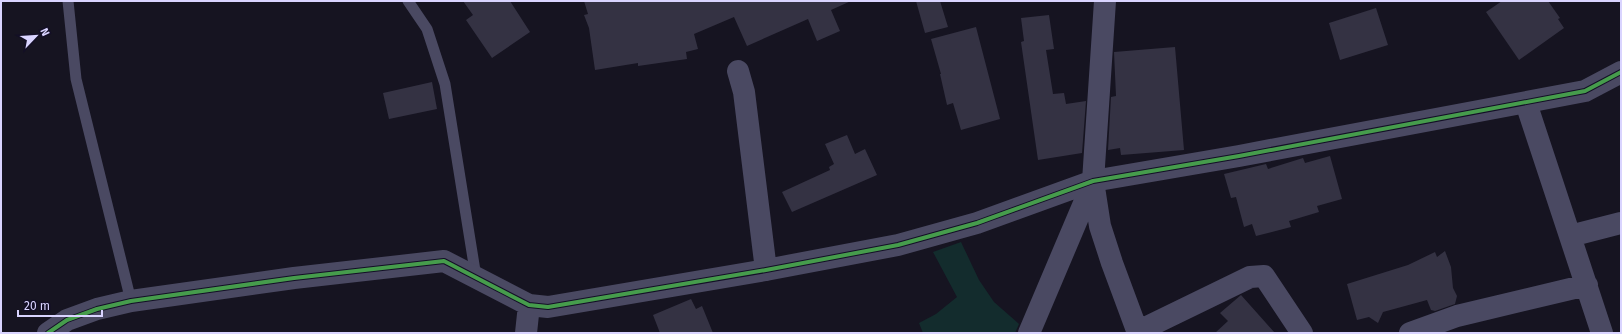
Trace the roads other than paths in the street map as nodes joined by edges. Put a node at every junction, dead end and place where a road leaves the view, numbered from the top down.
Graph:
1 (68, 1) edge
2 (408, 1) edge
3 (1105, 1) edge
4 (738, 71) dead end
5 (1621, 72) edge
6 (1526, 103) junction
7 (1094, 181) junction
8 (1621, 222) edge
9 (1570, 236) junction
10 (766, 270) junction
11 (476, 277) junction
12 (1587, 285) junction
13 (130, 301) junction
14 (529, 305) junction
15 (1138, 332) edge
16 (48, 333) edge
17 (526, 333) edge
18 (1029, 333) edge
19 (1302, 333) edge
20 (1410, 333) edge
21 (1602, 333) edge

1 - 13 lane
2 - 11 lane
3 - 7 street
4 - 10 street
5 - 6 street
6 - 7 street
6 - 9 street
7 - 10 street
7 - 15 street
7 - 18 street
8 - 9 street
9 - 12 street
10 - 14 street
11 - 13 street
11 - 14 street
12 - 20 street
12 - 21 street
13 - 16 street
14 - 17 street
15 - 19 street

